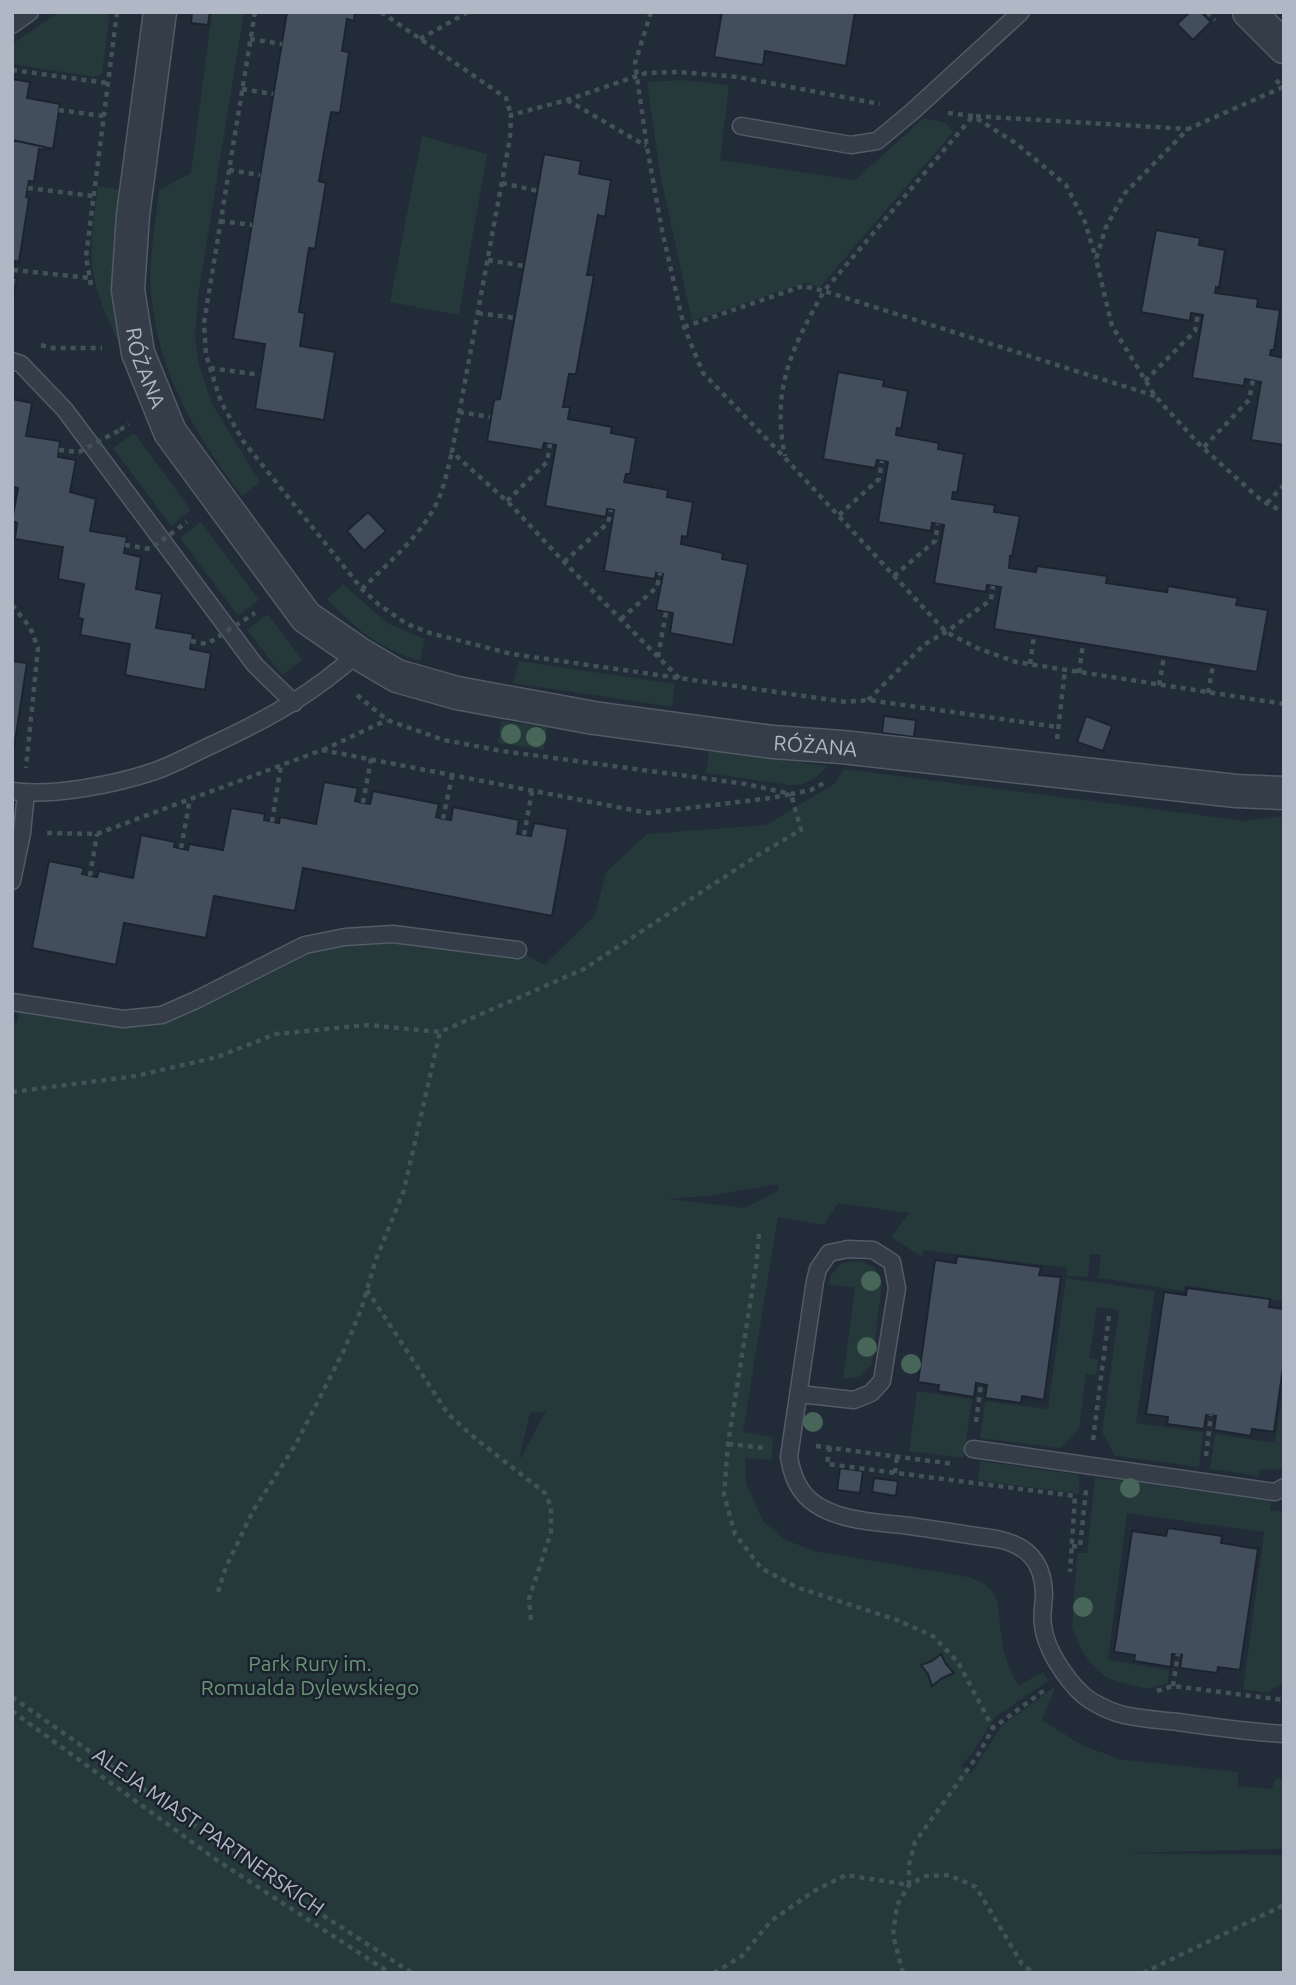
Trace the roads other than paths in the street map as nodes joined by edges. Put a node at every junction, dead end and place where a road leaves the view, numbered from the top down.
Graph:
1 (30, 12) edge
2 (160, 12) edge
3 (1021, 12) edge
4 (1249, 12) edge
5 (12, 24) edge
6 (1284, 47) edge
7 (741, 126) dead end
8 (12, 361) edge
9 (358, 653) junction
10 (294, 703) junction
11 (21, 787) edge
12 (1284, 793) edge
13 (12, 881) edge
14 (518, 950) dead end
15 (12, 1002) edge
16 (799, 1394) junction
17 (973, 1449) road end
18 (1284, 1487) edge
19 (1284, 1734) edge

1 - 5 lane
2 - 9 street, RÓŻANA
3 - 7 lane
4 - 6 street
8 - 10 lane
9 - 10 lane
9 - 12 street, RÓŻANA
10 - 11 lane
11 - 13 lane
14 - 15 lane
16 - 16 lane
16 - 19 lane
17 - 18 lane

